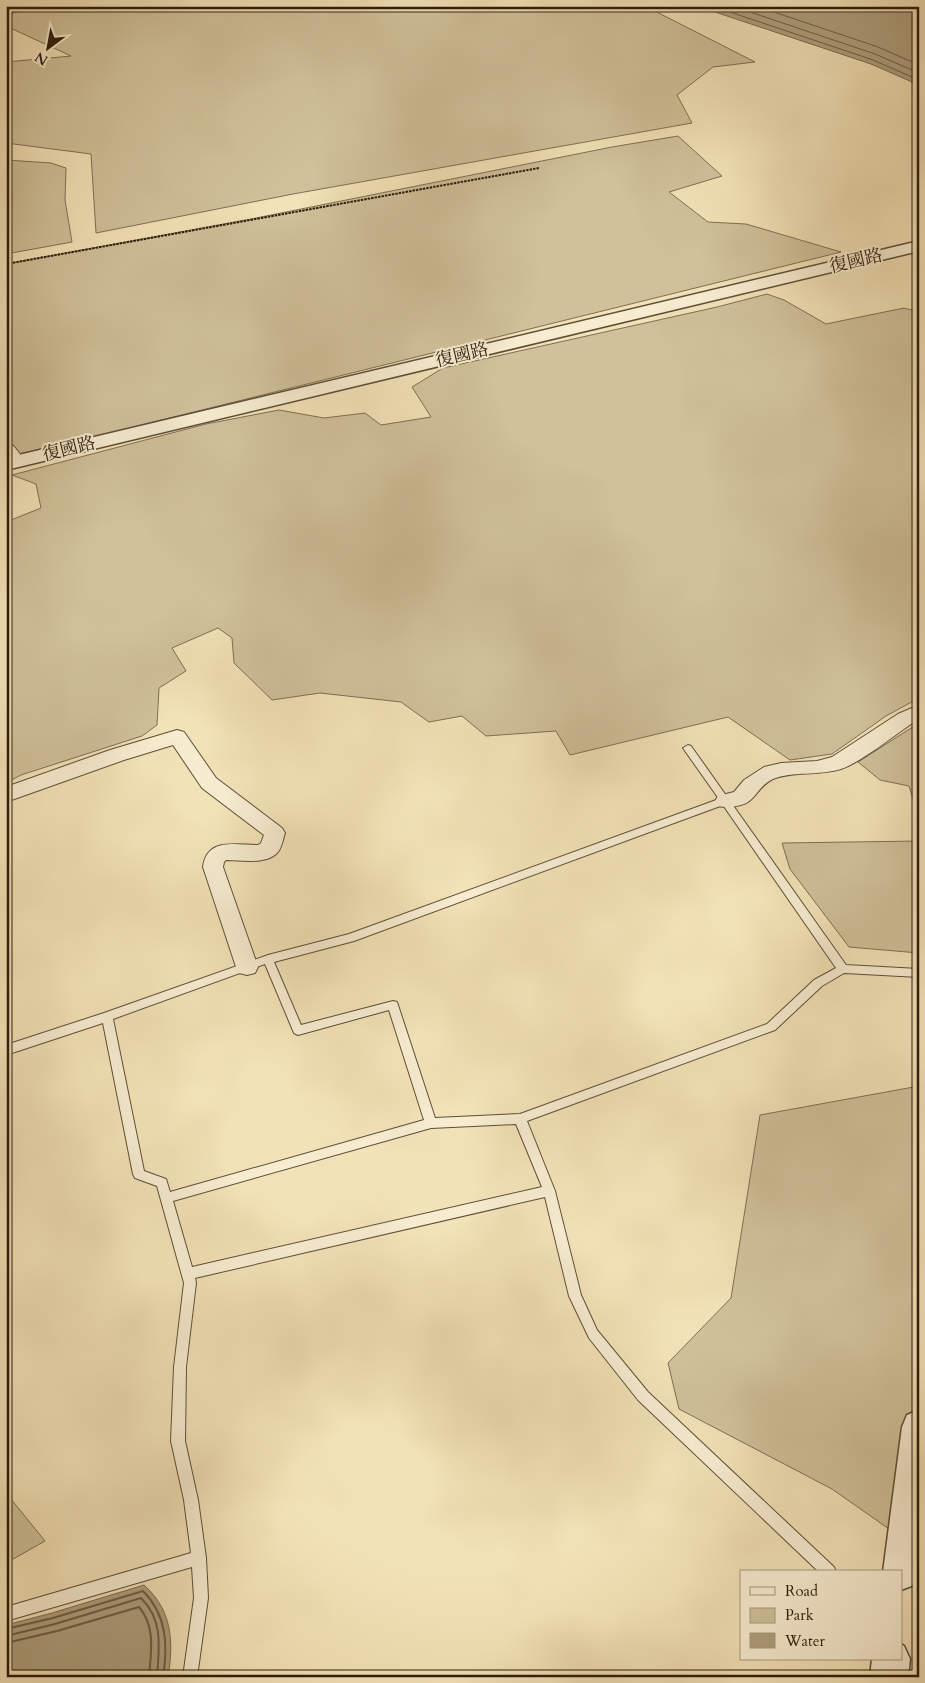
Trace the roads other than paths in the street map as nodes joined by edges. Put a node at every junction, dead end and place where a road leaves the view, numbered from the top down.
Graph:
1 (22, 6) edge
2 (6, 10) edge
3 (919, 246) edge
4 (10, 458) edge
5 (919, 711) edge
6 (688, 748) dead end
7 (6, 795) edge
8 (725, 801) junction
9 (268, 960) junction
10 (247, 967) junction
11 (844, 969) junction
12 (919, 973) edge
13 (107, 1017) junction
14 (6, 1050) edge
15 (520, 1118) junction
16 (431, 1122) junction
17 (549, 1191) junction
18 (166, 1198) junction
19 (188, 1274) junction
20 (919, 1427) edge
21 (199, 1558) junction
22 (827, 1570) edge
23 (901, 1570) edge
24 (6, 1614) edge
25 (891, 1660) edge
26 (190, 1677) edge
27 (889, 1677) edge

1 - 2 street
3 - 4 street, 復國路
5 - 8 street
6 - 8 lane
7 - 10 street
8 - 9 lane
8 - 11 lane
9 - 10 lane
9 - 16 lane
10 - 13 lane
11 - 12 lane
11 - 15 lane
13 - 14 lane
13 - 18 lane
15 - 16 lane
15 - 17 lane
16 - 18 lane
17 - 19 lane
17 - 22 lane
18 - 19 lane
19 - 21 lane
20 - 23 street
21 - 24 lane
21 - 26 lane
25 - 27 street

